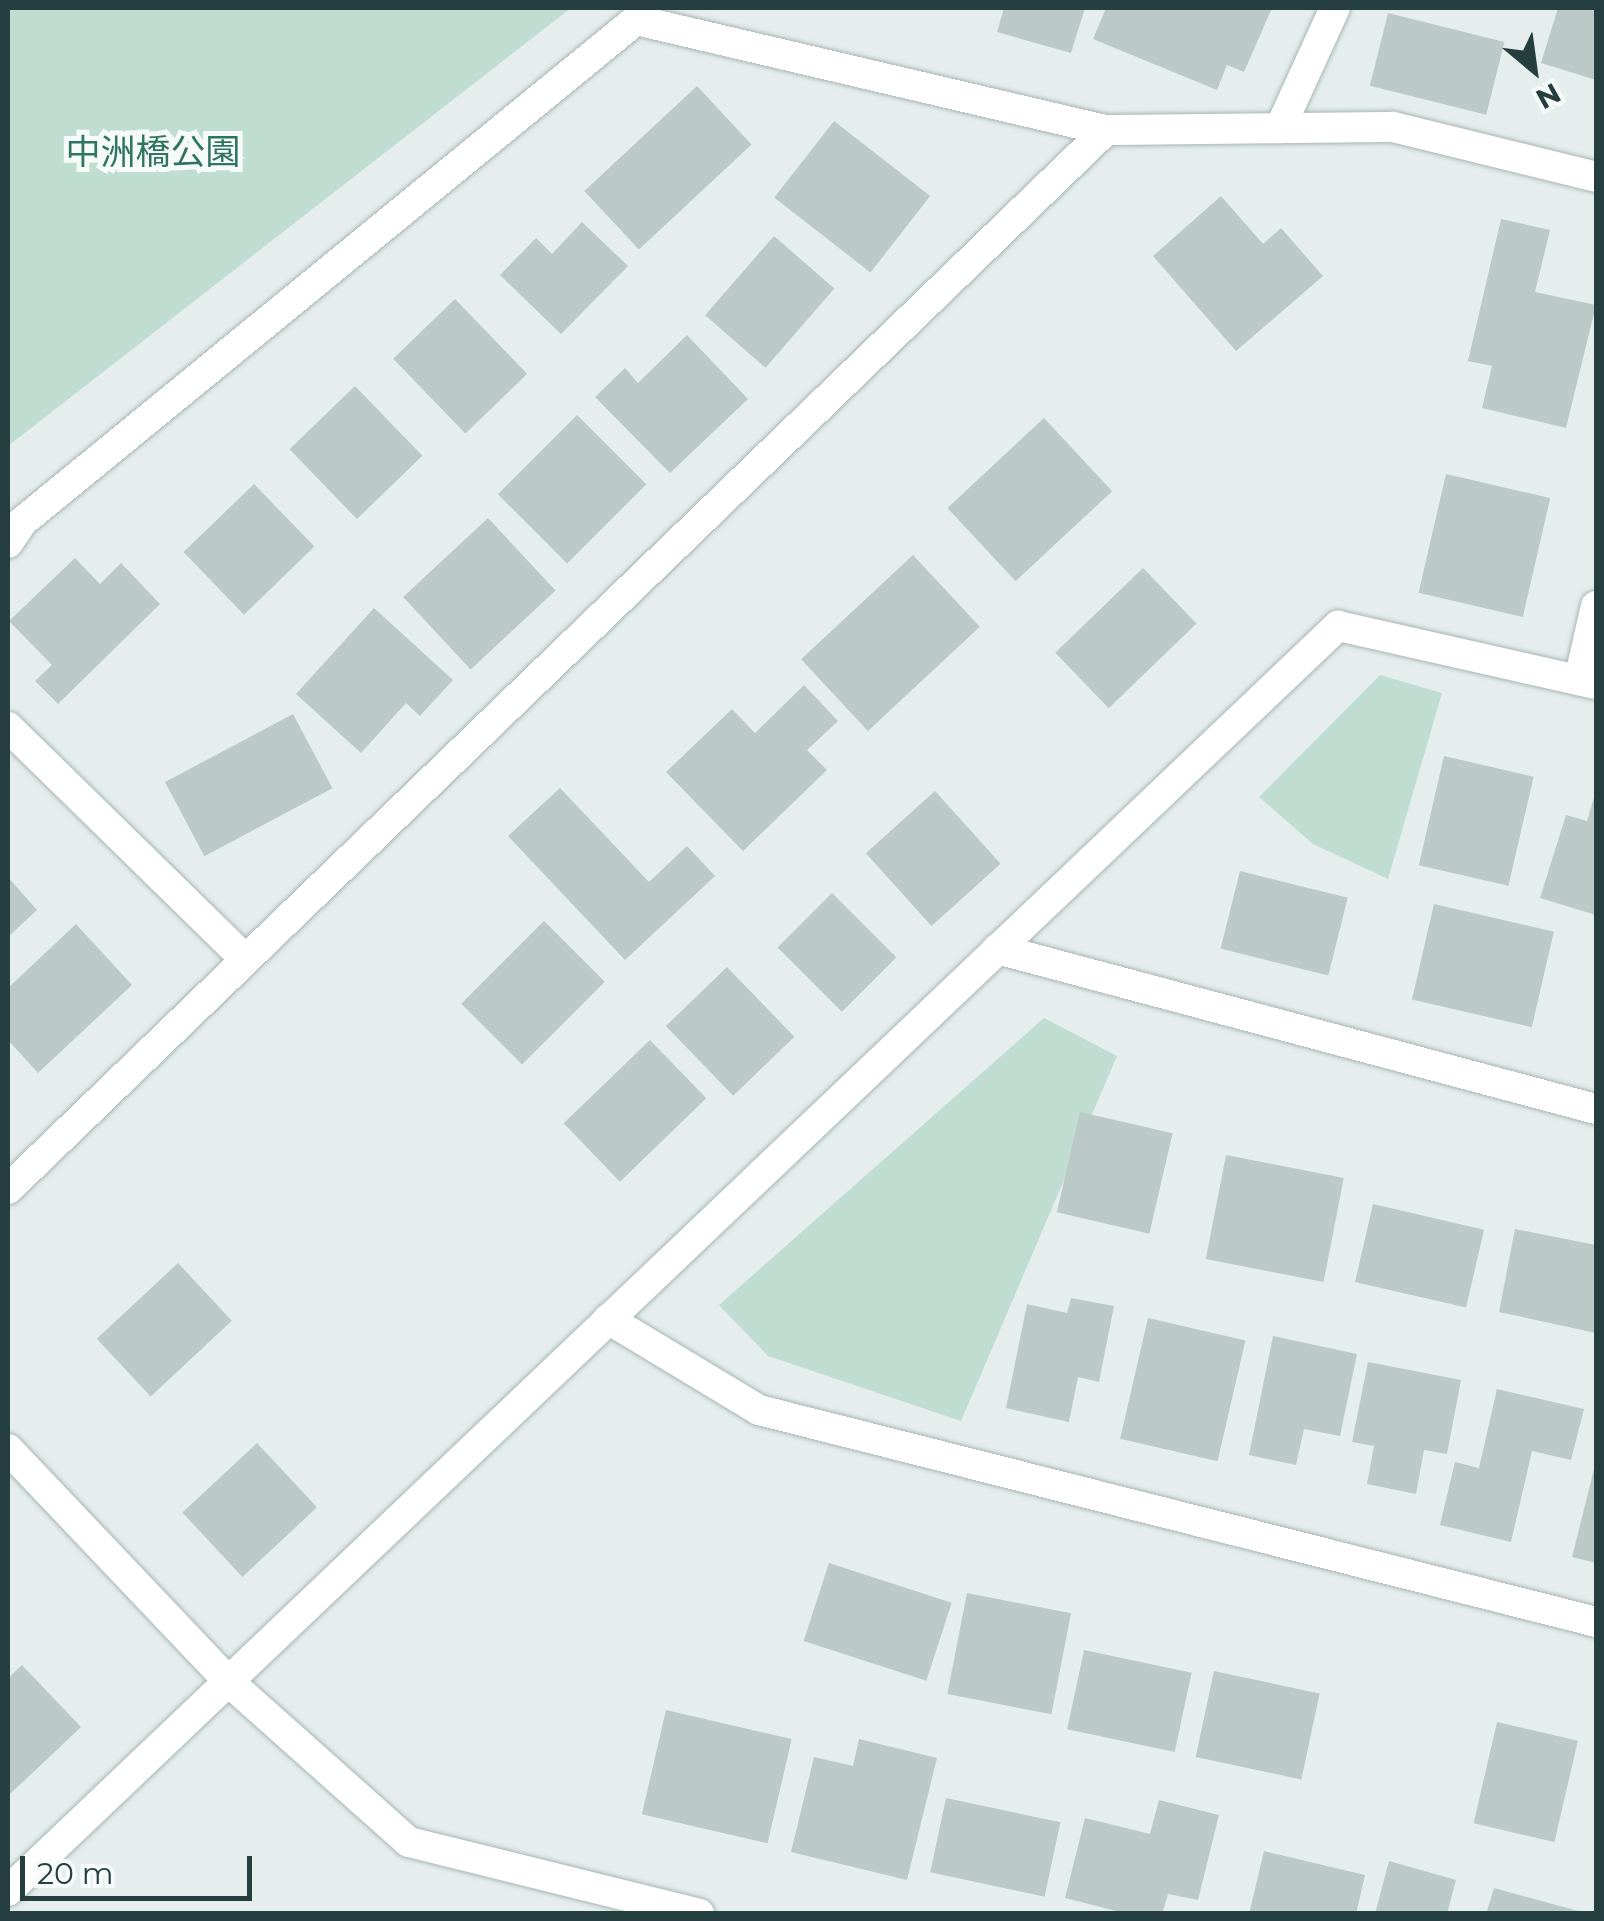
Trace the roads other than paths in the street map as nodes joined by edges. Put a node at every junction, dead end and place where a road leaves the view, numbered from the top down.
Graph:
1 (1335, 8) edge
2 (1280, 128) junction
3 (1106, 130) junction
4 (1596, 176) edge
5 (8, 543) edge
6 (1596, 606) edge
7 (1588, 682) edge
8 (9, 731) edge
9 (997, 950) junction
10 (245, 959) junction
11 (1596, 1109) edge
12 (8, 1188) edge
13 (608, 1319) junction
14 (8, 1450) edge
15 (1596, 1622) edge
16 (228, 1680) junction
17 (8, 1891) edge
18 (699, 1914) edge

1 - 2 street
2 - 3 street
2 - 4 street
3 - 5 street
3 - 10 street
6 - 7 street
7 - 9 street
8 - 10 street
9 - 11 street
9 - 13 street
10 - 12 street
13 - 15 street
13 - 16 street
14 - 16 street
16 - 17 street
16 - 18 street

